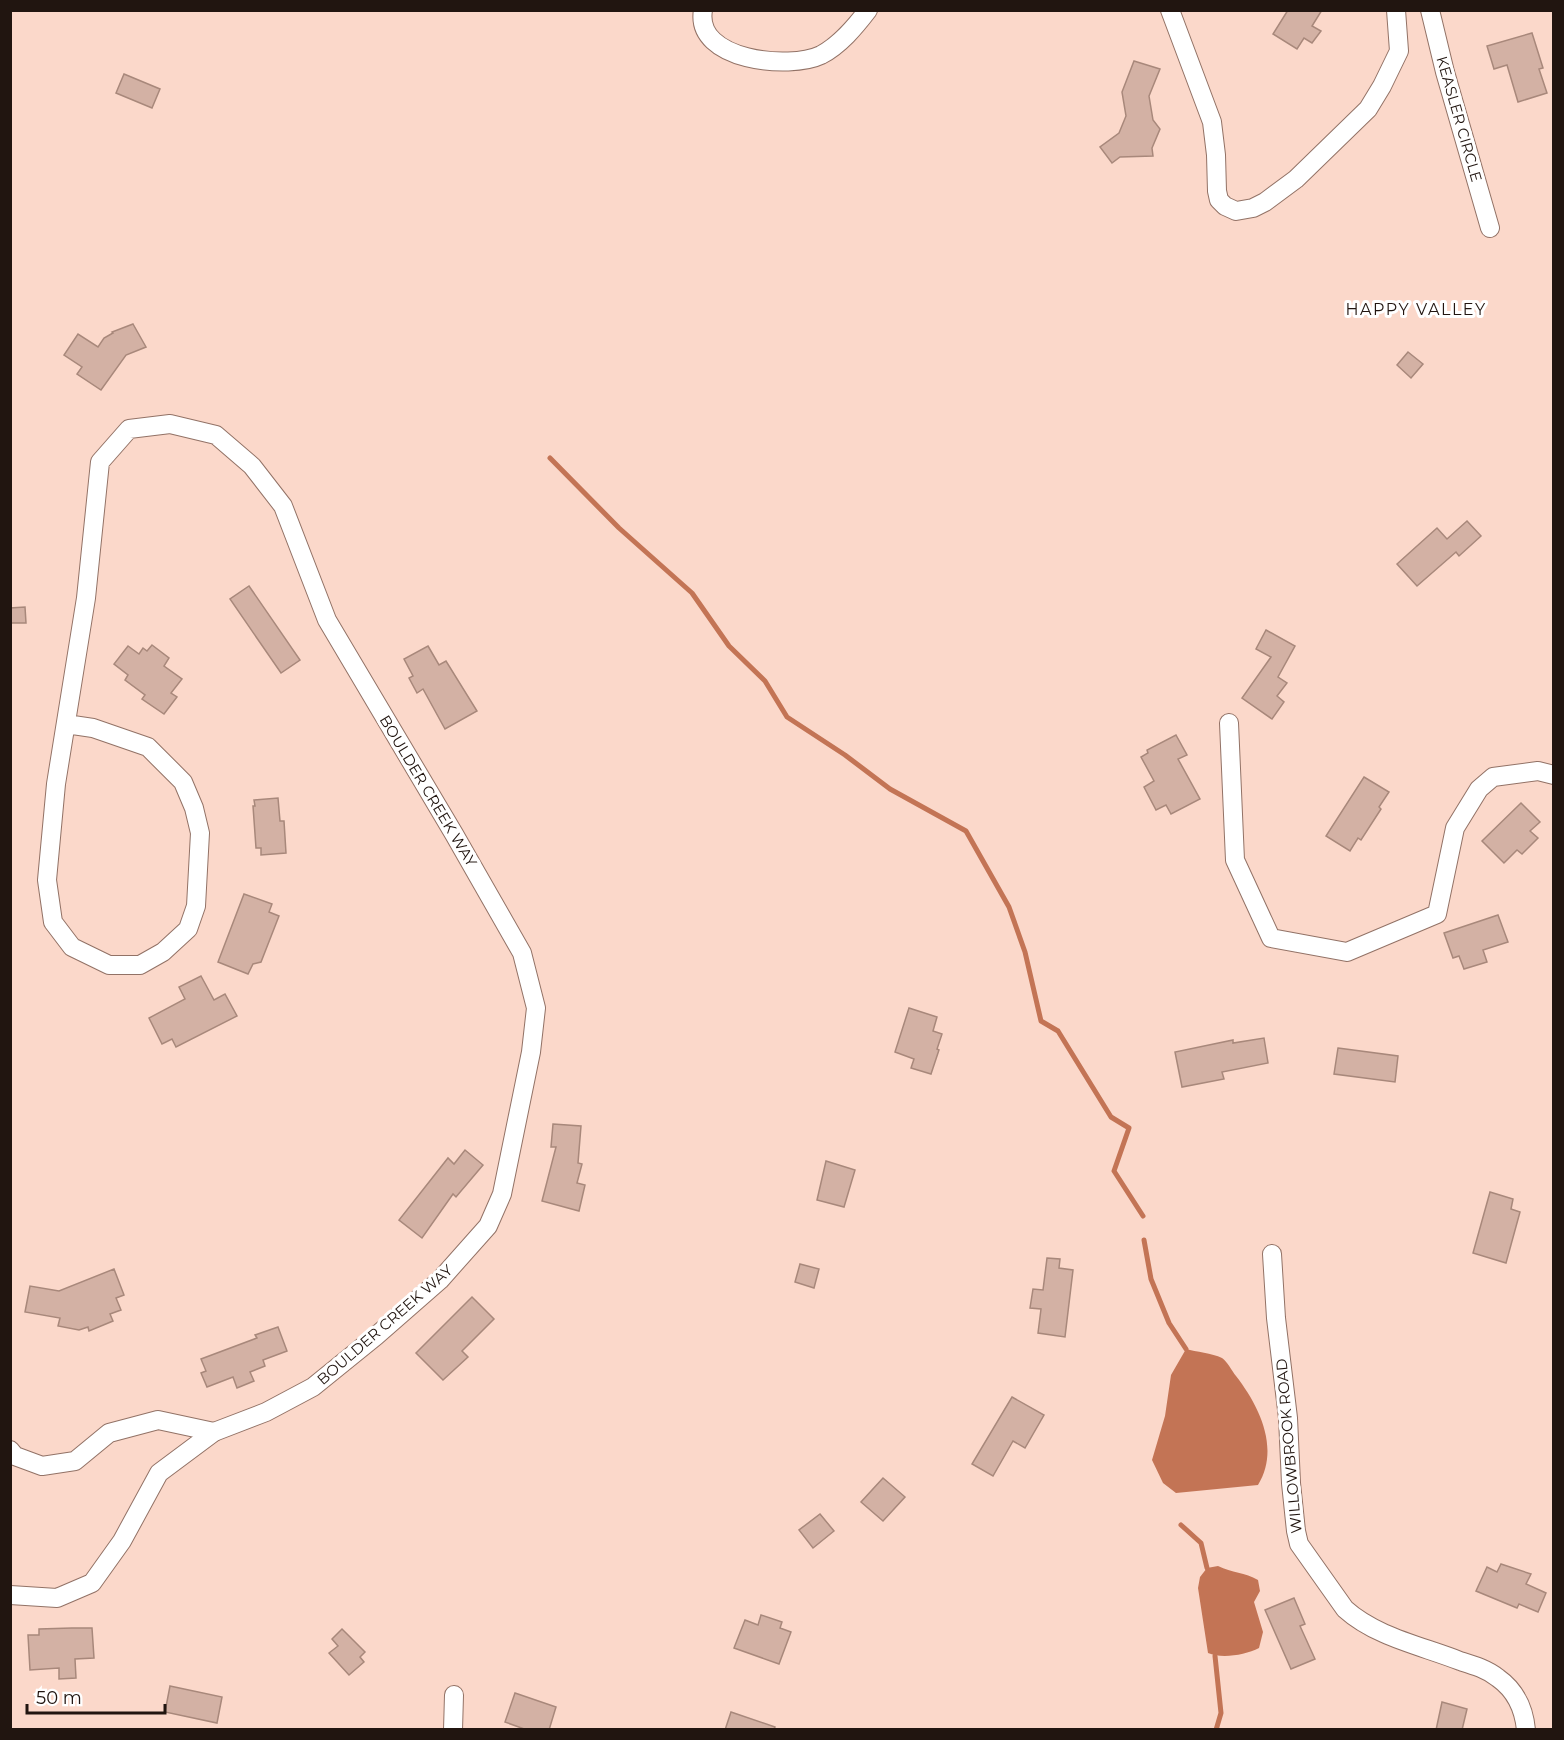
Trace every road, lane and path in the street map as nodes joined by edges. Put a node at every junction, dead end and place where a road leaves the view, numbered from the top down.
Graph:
1 (703, 10) edge
2 (868, 10) edge
3 (1170, 10) edge
4 (1396, 10) edge
5 (1430, 10) edge
6 (1490, 228) dead end
7 (1230, 723) dead end
8 (66, 724) junction
9 (1554, 775) edge
10 (1272, 1254) dead end
11 (214, 1432) junction
12 (10, 1450) edge
13 (10, 1595) edge
14 (454, 1695) dead end
15 (453, 1730) edge
16 (1526, 1730) edge

1 - 2 street
3 - 4 street
5 - 6 street, KEASLER CIRCLE
7 - 9 street
8 - 8 street, BOULDER CREEK WAY
8 - 11 street, BOULDER CREEK WAY
10 - 16 street, WILLOWBROOK ROAD
11 - 12 street
11 - 13 street, BOULDER CREEK WAY
14 - 15 street

